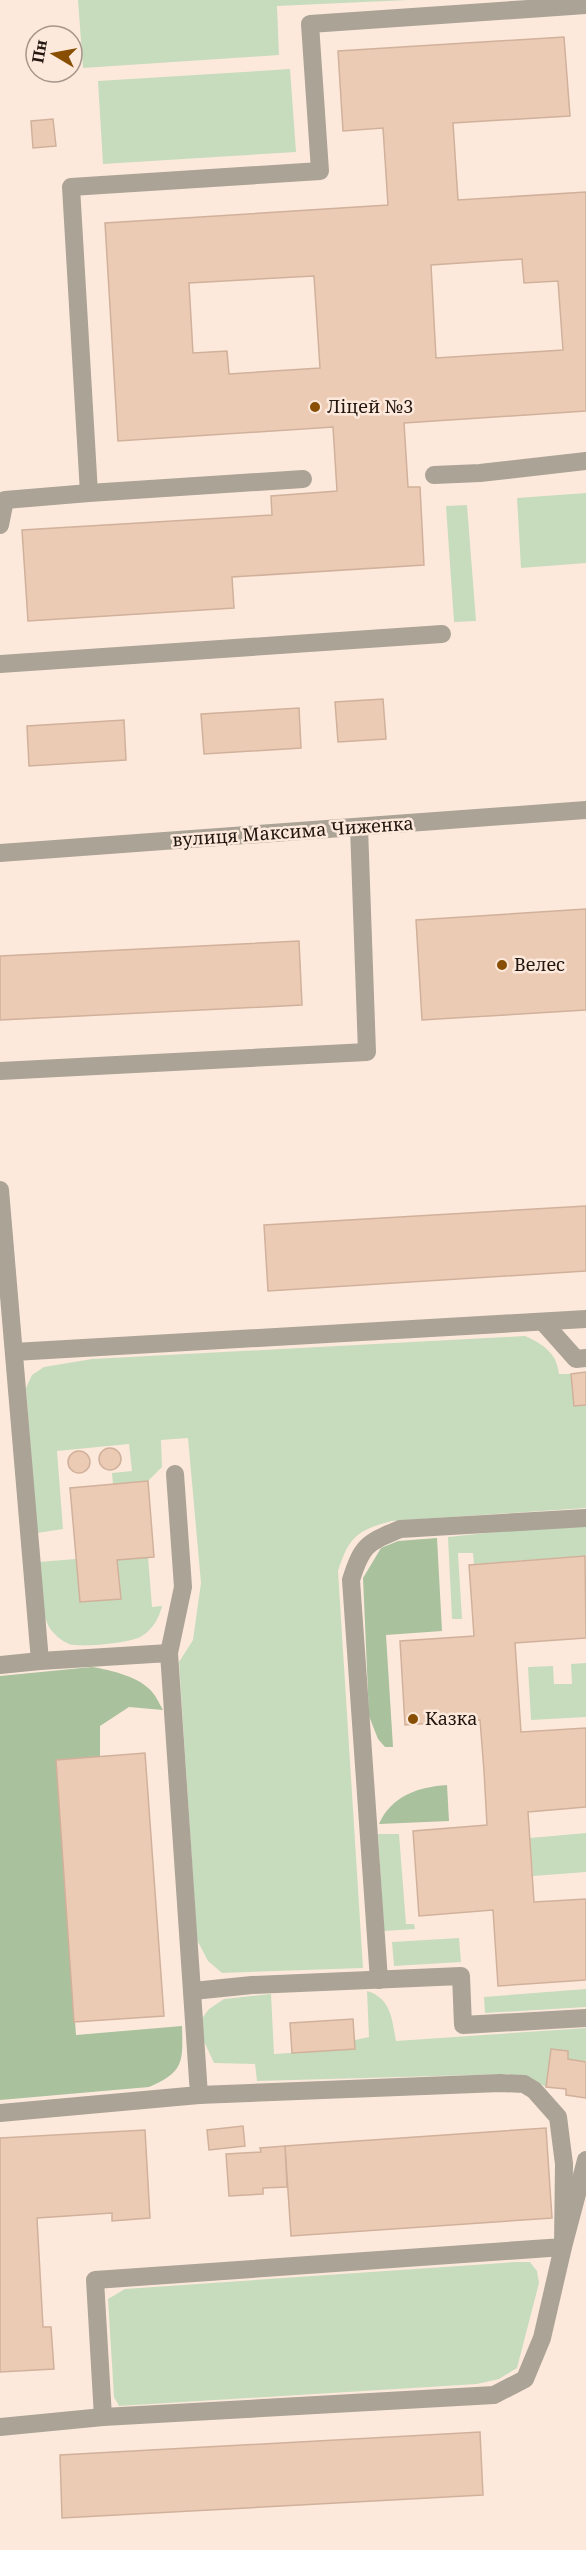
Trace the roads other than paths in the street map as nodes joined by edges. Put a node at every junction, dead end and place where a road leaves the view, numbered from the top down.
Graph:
1 (586, 5) edge
2 (586, 461) edge
3 (434, 474) dead end
4 (303, 479) dead end
5 (89, 493) junction
6 (0, 525) edge
7 (442, 634) dead end
8 (0, 664) edge
9 (586, 810) edge
10 (359, 827) junction
11 (0, 853) edge
12 (0, 1071) edge
13 (0, 1190) edge
14 (586, 1319) edge
15 (543, 1322) junction
16 (14, 1352) junction
17 (586, 1359) edge
18 (175, 1474) dead end
19 (586, 1518) edge
20 (169, 1653) junction
21 (40, 1661) junction
22 (0, 1665) edge
23 (379, 1980) junction
24 (193, 1991) junction
25 (586, 2018) edge
26 (199, 2095) junction
27 (0, 2113) edge
28 (586, 2160) edge
29 (563, 2247) junction
30 (103, 2417) junction
31 (0, 2427) edge

1 - 5 street
2 - 3 street
4 - 5 street
5 - 6 street
7 - 8 street
9 - 10 street, вулиця Максима Чиженка
10 - 11 street, вулиця Максима Чиженка
10 - 12 street
13 - 16 street
14 - 15 street
15 - 16 street
15 - 17 street
16 - 21 street
18 - 20 street
19 - 23 street
20 - 21 street
20 - 24 street
21 - 22 street
23 - 24 street
23 - 25 street
24 - 26 street
26 - 27 street
26 - 29 street
28 - 29 street
29 - 30 street
29 - 30 street
30 - 31 street

